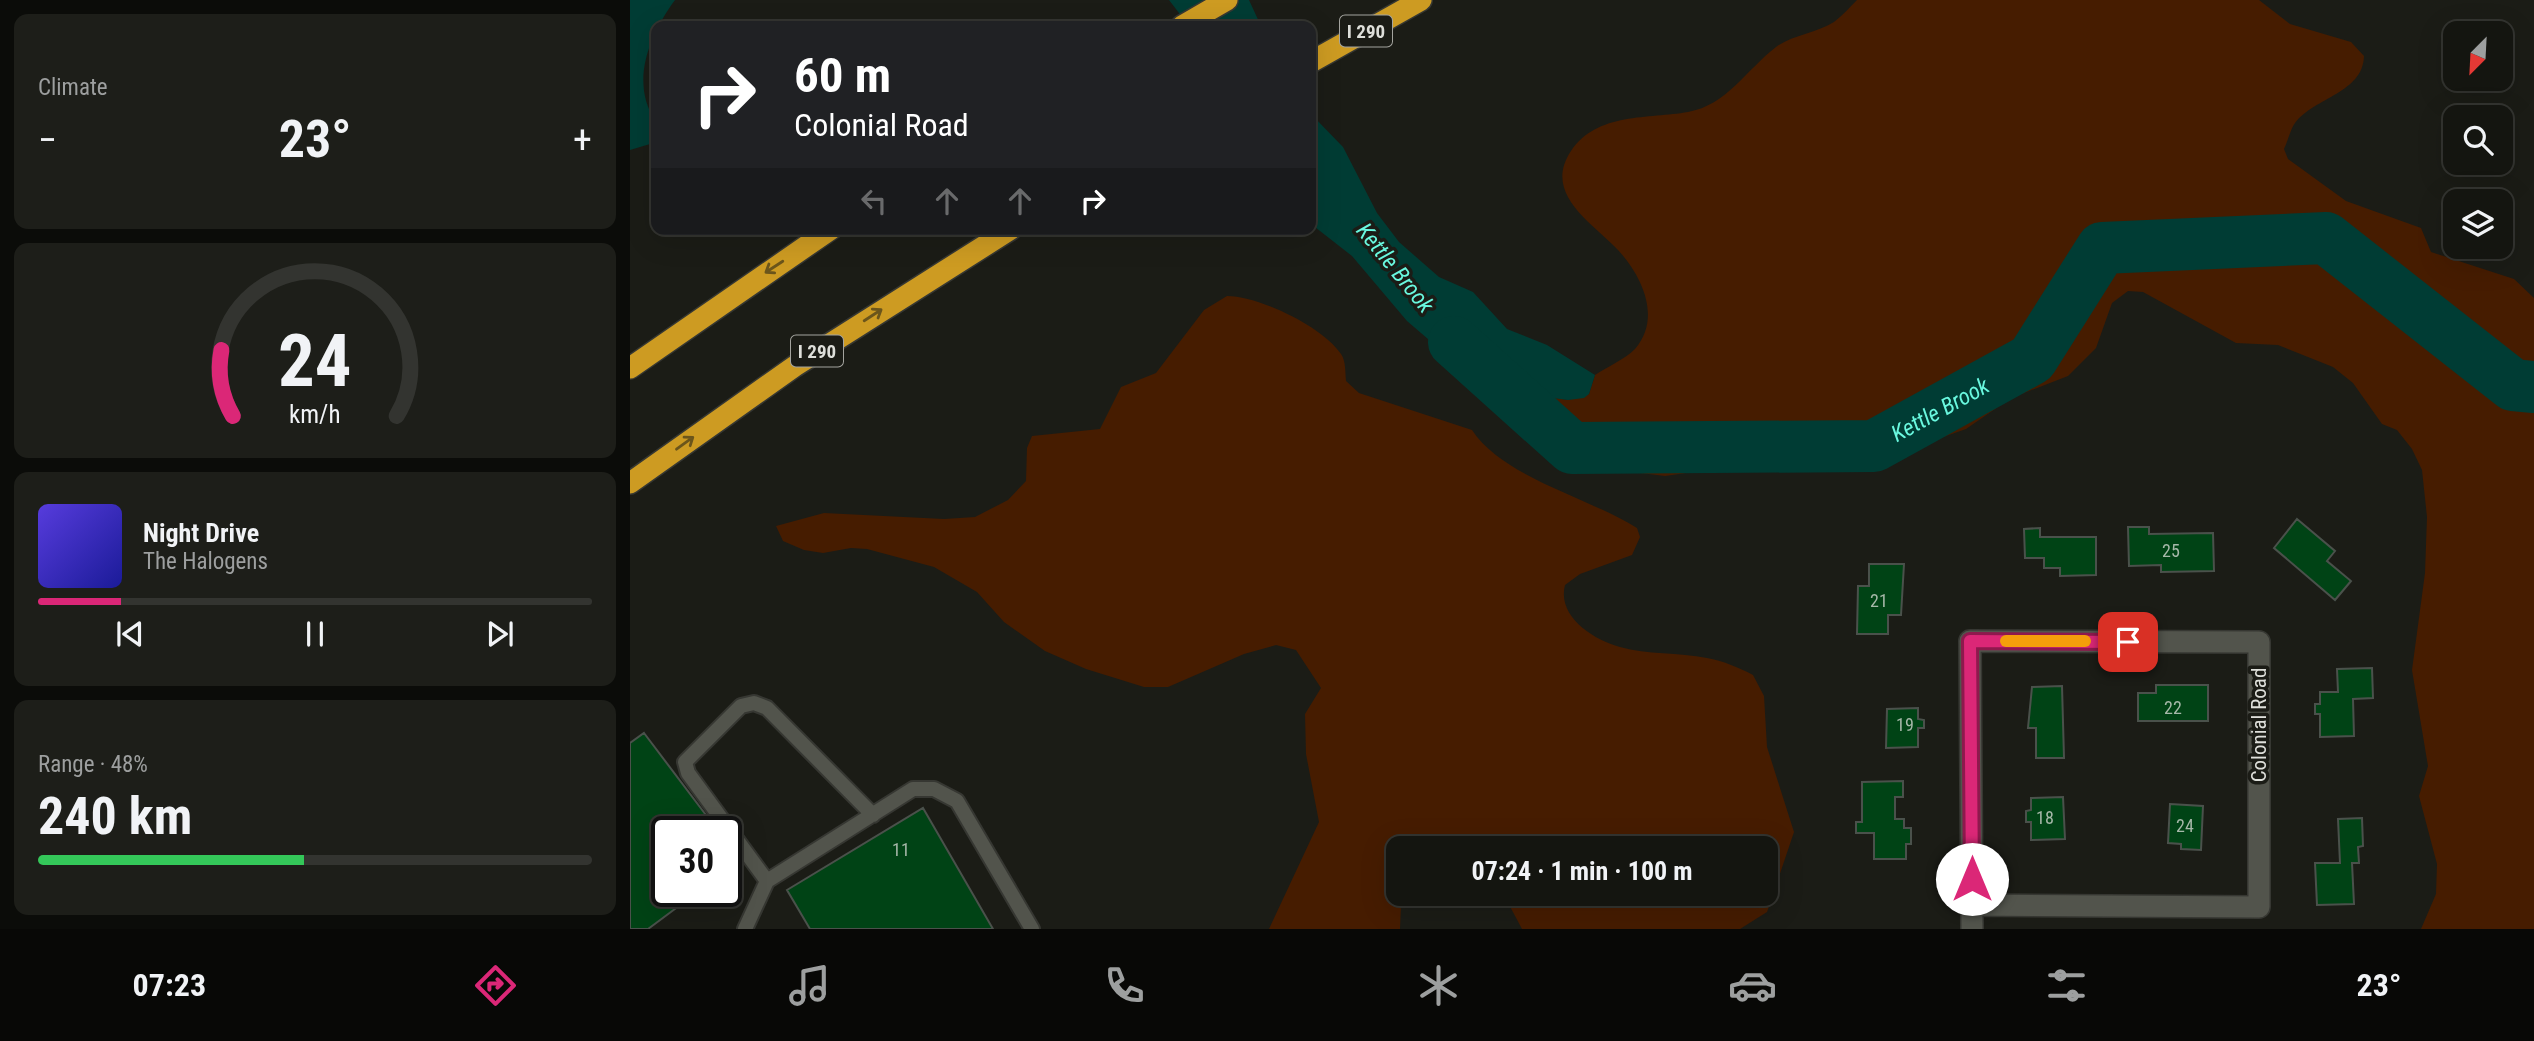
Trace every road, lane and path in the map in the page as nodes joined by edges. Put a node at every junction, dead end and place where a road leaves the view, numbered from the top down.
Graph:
1 (1227, 0) edge
2 (1421, 0) edge
3 (1191, 21) edge
4 (1316, 59) edge
5 (822, 235) edge
6 (1002, 235) edge
7 (630, 368) edge
8 (630, 483) edge
9 (873, 815) junction
10 (767, 881) junction
11 (1972, 905) junction
12 (744, 929) edge
13 (1032, 929) edge
14 (1972, 929) edge

1 - 3 highway
2 - 4 highway, I 290
5 -> 7 highway
8 -> 6 highway, I 290
9 - 10 lane
9 - 10 lane
9 - 13 lane
10 - 12 lane
11 - 11 street, Colonial Road
11 - 14 street, Colonial Road

